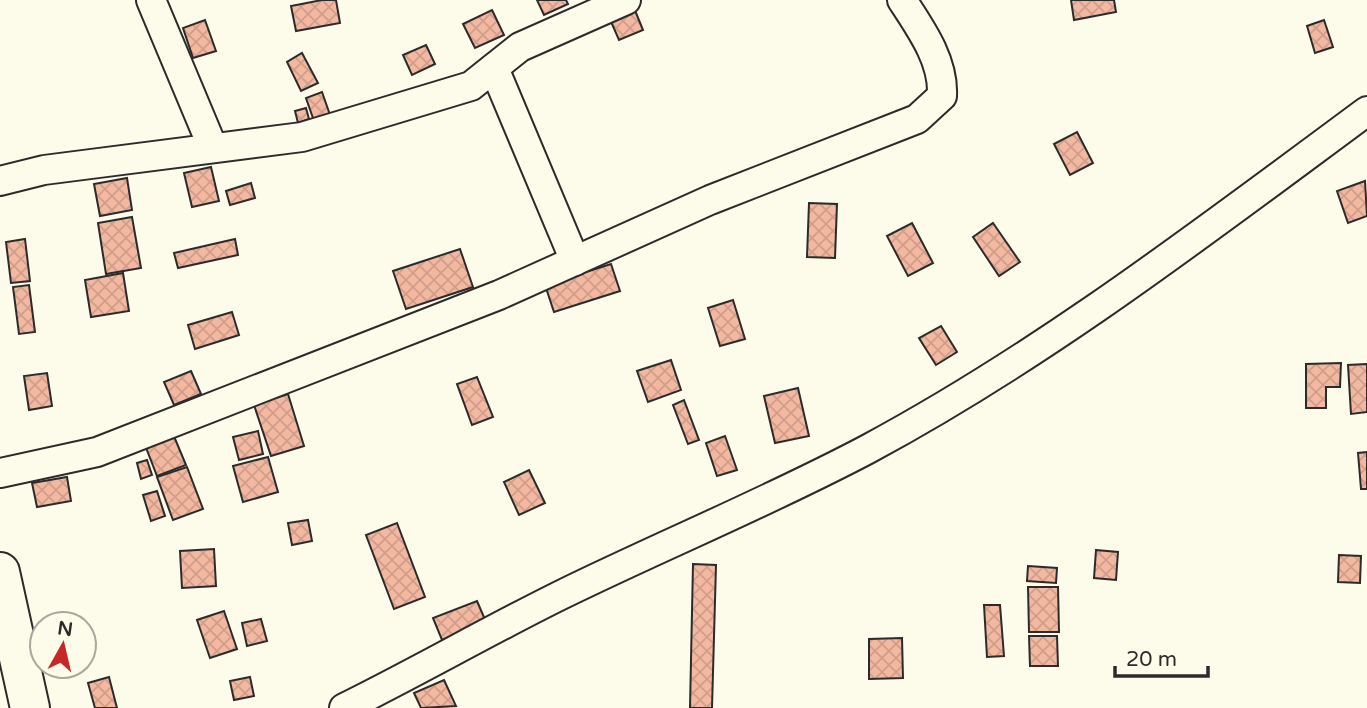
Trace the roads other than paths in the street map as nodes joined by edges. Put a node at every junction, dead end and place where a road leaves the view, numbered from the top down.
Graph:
1 (151, 0) edge
2 (626, 0) edge
3 (902, 0) edge
4 (494, 68) junction
5 (1367, 111) edge
6 (213, 148) junction
7 (0, 181) edge
8 (575, 261) junction
9 (0, 474) edge
10 (0, 572) edge
11 (30, 708) edge
12 (344, 708) edge

1 - 6 street
2 - 4 street
3 - 8 street
4 - 6 street
4 - 8 street
5 - 12 street
6 - 7 street
8 - 9 street
10 - 11 main road

